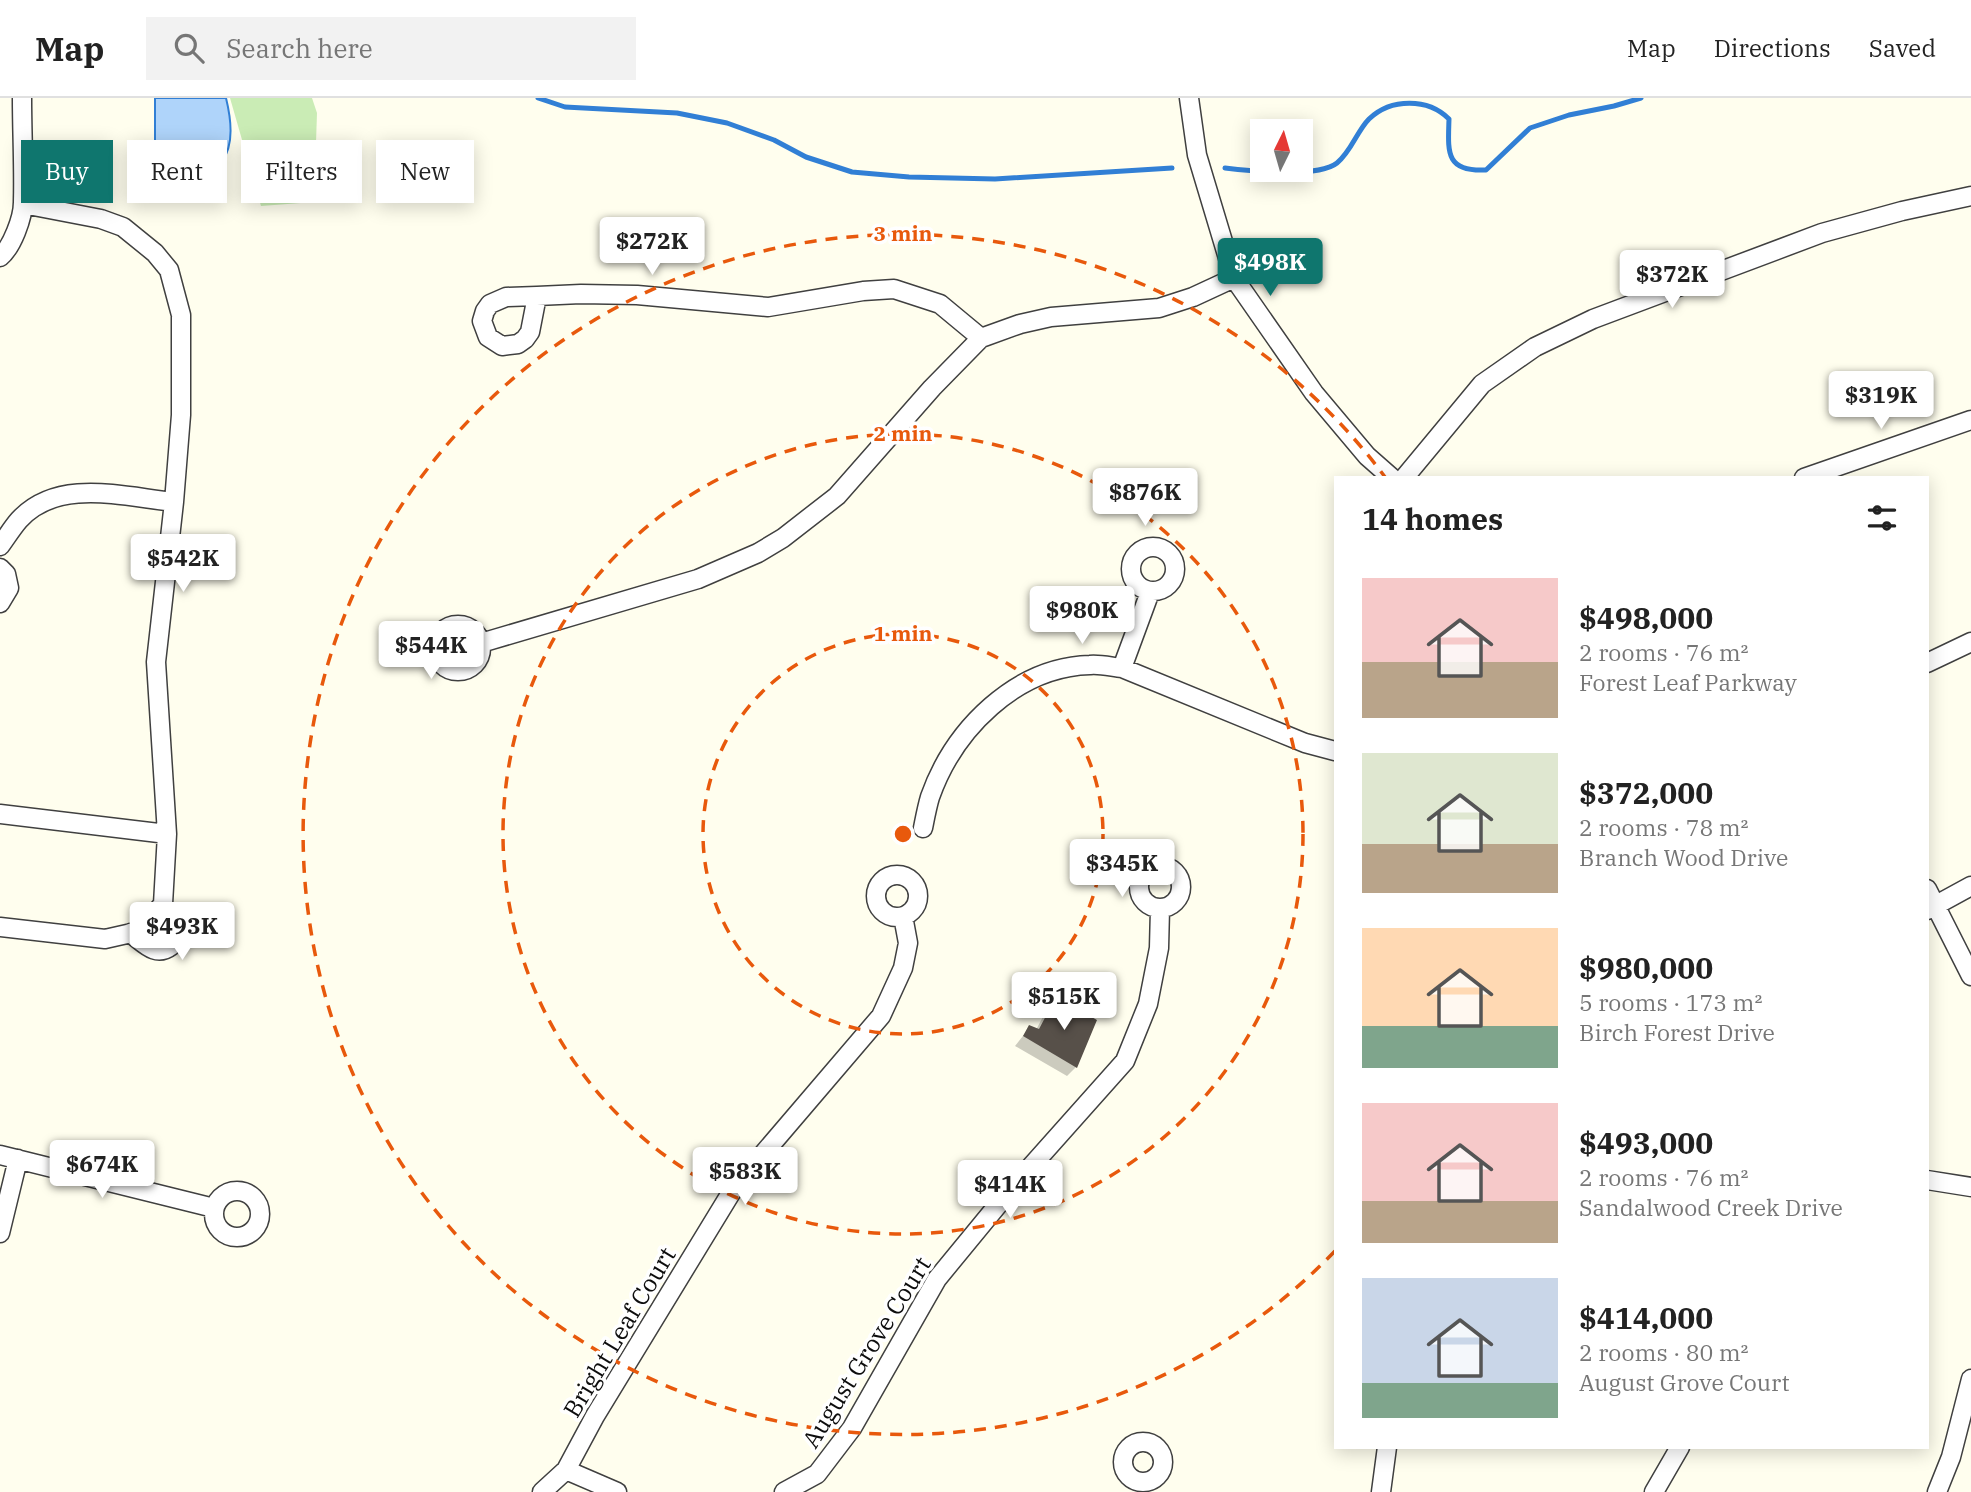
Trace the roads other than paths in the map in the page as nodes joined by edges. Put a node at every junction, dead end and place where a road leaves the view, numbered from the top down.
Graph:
1 (22, 98) edge
2 (1189, 98) edge
3 (1971, 196) edge
4 (23, 204) junction
5 (0, 257) edge
6 (1234, 278) junction
7 (537, 296) dead end
8 (981, 338) junction
9 (1971, 420) edge
10 (1390, 476) edge
11 (1406, 476) edge
12 (1810, 476) edge
13 (174, 502) junction
14 (0, 546) edge
15 (0, 568) edge
16 (1150, 592) dead end
17 (0, 603) edge
18 (1971, 642) edge
19 (481, 643) dead end
20 (1929, 662) edge
21 (1122, 668) junction
22 (1334, 751) edge
23 (0, 814) edge
24 (923, 828) dead end
25 (167, 834) junction
26 (1971, 886) edge
27 (163, 904) junction
28 (1931, 908) edge
29 (1160, 909) dead end
30 (903, 916) dead end
31 (0, 927) edge
32 (130, 933) junction
33 (1971, 975) edge
34 (0, 1155) edge
35 (18, 1159) junction
36 (1929, 1180) edge
37 (1971, 1187) edge
38 (214, 1208) dead end
39 (0, 1233) edge
40 (1971, 1379) edge
41 (1387, 1449) edge
42 (1679, 1449) edge
43 (566, 1471) junction
44 (787, 1491) edge
45 (542, 1492) edge
46 (617, 1492) edge
47 (1381, 1492) edge
48 (1654, 1492) edge
49 (1937, 1492) edge

1 - 4 street
2 - 6 street
3 - 11 street
4 - 5 street
4 - 13 street
6 - 8 street
6 - 10 street
7 - 8 street
8 - 19 street
9 - 12 street
13 - 14 street
13 - 25 street
15 - 17 street
16 - 21 street
18 - 20 street
21 - 22 street
21 - 24 street
23 - 25 street
25 - 27 street
26 - 28 street
27 - 32 street
27 - 32 street
28 - 33 street
29 - 44 street, August Grove Court
30 - 43 street, Bright Leaf Court
31 - 32 street
34 - 35 street
35 - 38 street
35 - 39 street
36 - 37 street
40 - 49 street
41 - 47 street
42 - 48 street
43 - 45 street, Bright Leaf Court
43 - 46 street

